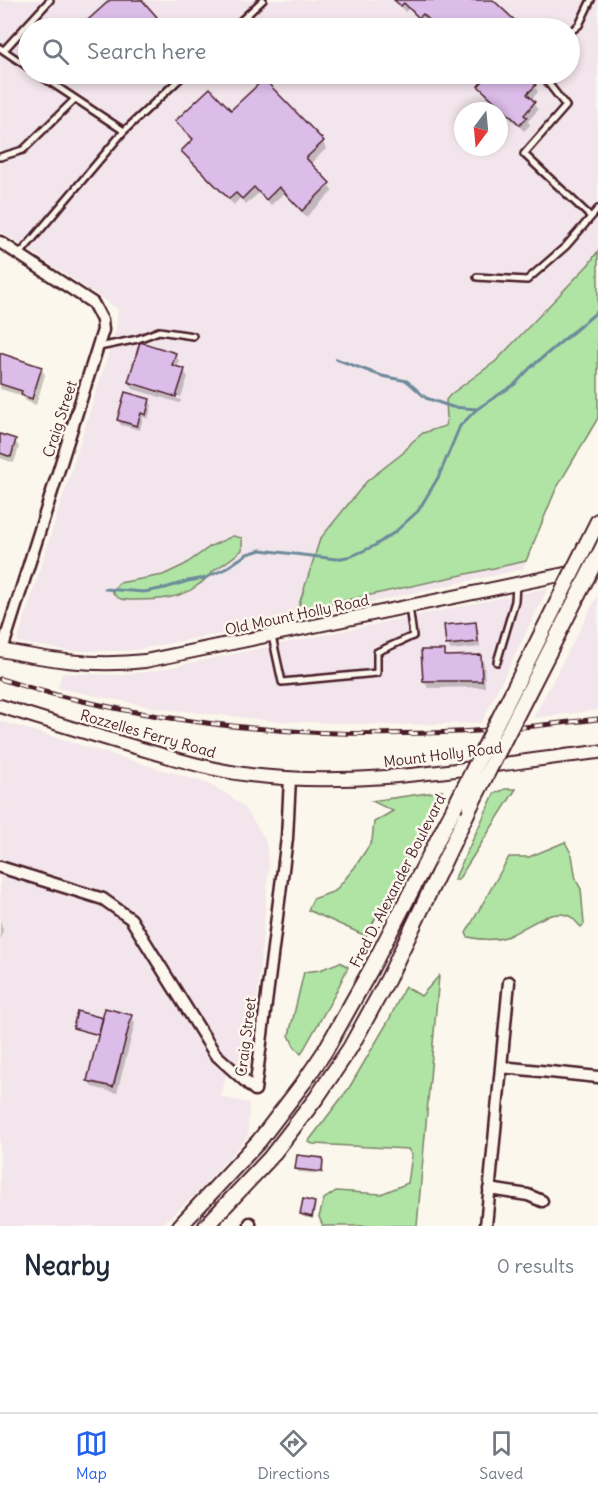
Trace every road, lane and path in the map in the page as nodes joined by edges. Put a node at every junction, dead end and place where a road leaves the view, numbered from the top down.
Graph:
1 (50, 0) edge
2 (263, 0) edge
3 (591, 0) edge
4 (32, 18) edge
5 (244, 18) edge
6 (580, 23) edge
7 (18, 33) edge
8 (2, 49) edge
9 (18, 60) edge
10 (53, 84) edge
11 (174, 84) edge
12 (549, 84) edge
13 (75, 99) junction
14 (124, 131) junction
15 (0, 157) edge
16 (598, 209) edge
17 (591, 217) junction
18 (0, 242) edge
19 (20, 254) junction
20 (477, 277) dead end
21 (193, 336) dead end
22 (99, 347) junction
23 (598, 520) edge
24 (598, 556) edge
25 (598, 567) edge
26 (516, 584) junction
27 (409, 606) junction
28 (272, 636) junction
29 (1, 650) edge
30 (497, 662) dead end
31 (0, 706) edge
32 (598, 752) edge
33 (290, 778) junction
34 (0, 867) edge
35 (509, 982) dead end
36 (501, 1067) junction
37 (598, 1077) edge
38 (489, 1189) junction
39 (543, 1201) dead end
40 (180, 1226) edge
41 (206, 1226) edge
42 (486, 1226) edge

1 - 4 lane
2 - 5 lane
3 - 6 lane
7 - 8 lane
8 - 9 lane
10 - 13 lane
11 - 14 lane
12 - 17 lane
13 - 14 lane
13 - 15 lane
14 - 19 lane
16 - 17 lane
17 - 20 lane
18 - 19 street, Craig Street
19 - 22 street, Craig Street
21 - 22 lane
22 - 29 street, Craig Street
23 - 40 main road, Fred D. Alexander Boulevard, bridge
24 - 41 main road, Fred D. Alexander Boulevard, bridge
25 - 26 street, Old Mount Holly Road
26 - 27 street, Old Mount Holly Road
26 - 30 lane
27 - 28 street, Old Mount Holly Road
27 - 28 lane
28 - 29 street, Old Mount Holly Road
31 - 33 street, Rozzelles Ferry Road
32 - 33 street, Mount Holly Road
33 - 34 street, Craig Street
35 - 36 street
36 - 37 street
36 - 38 street
38 - 39 street
38 - 42 street

